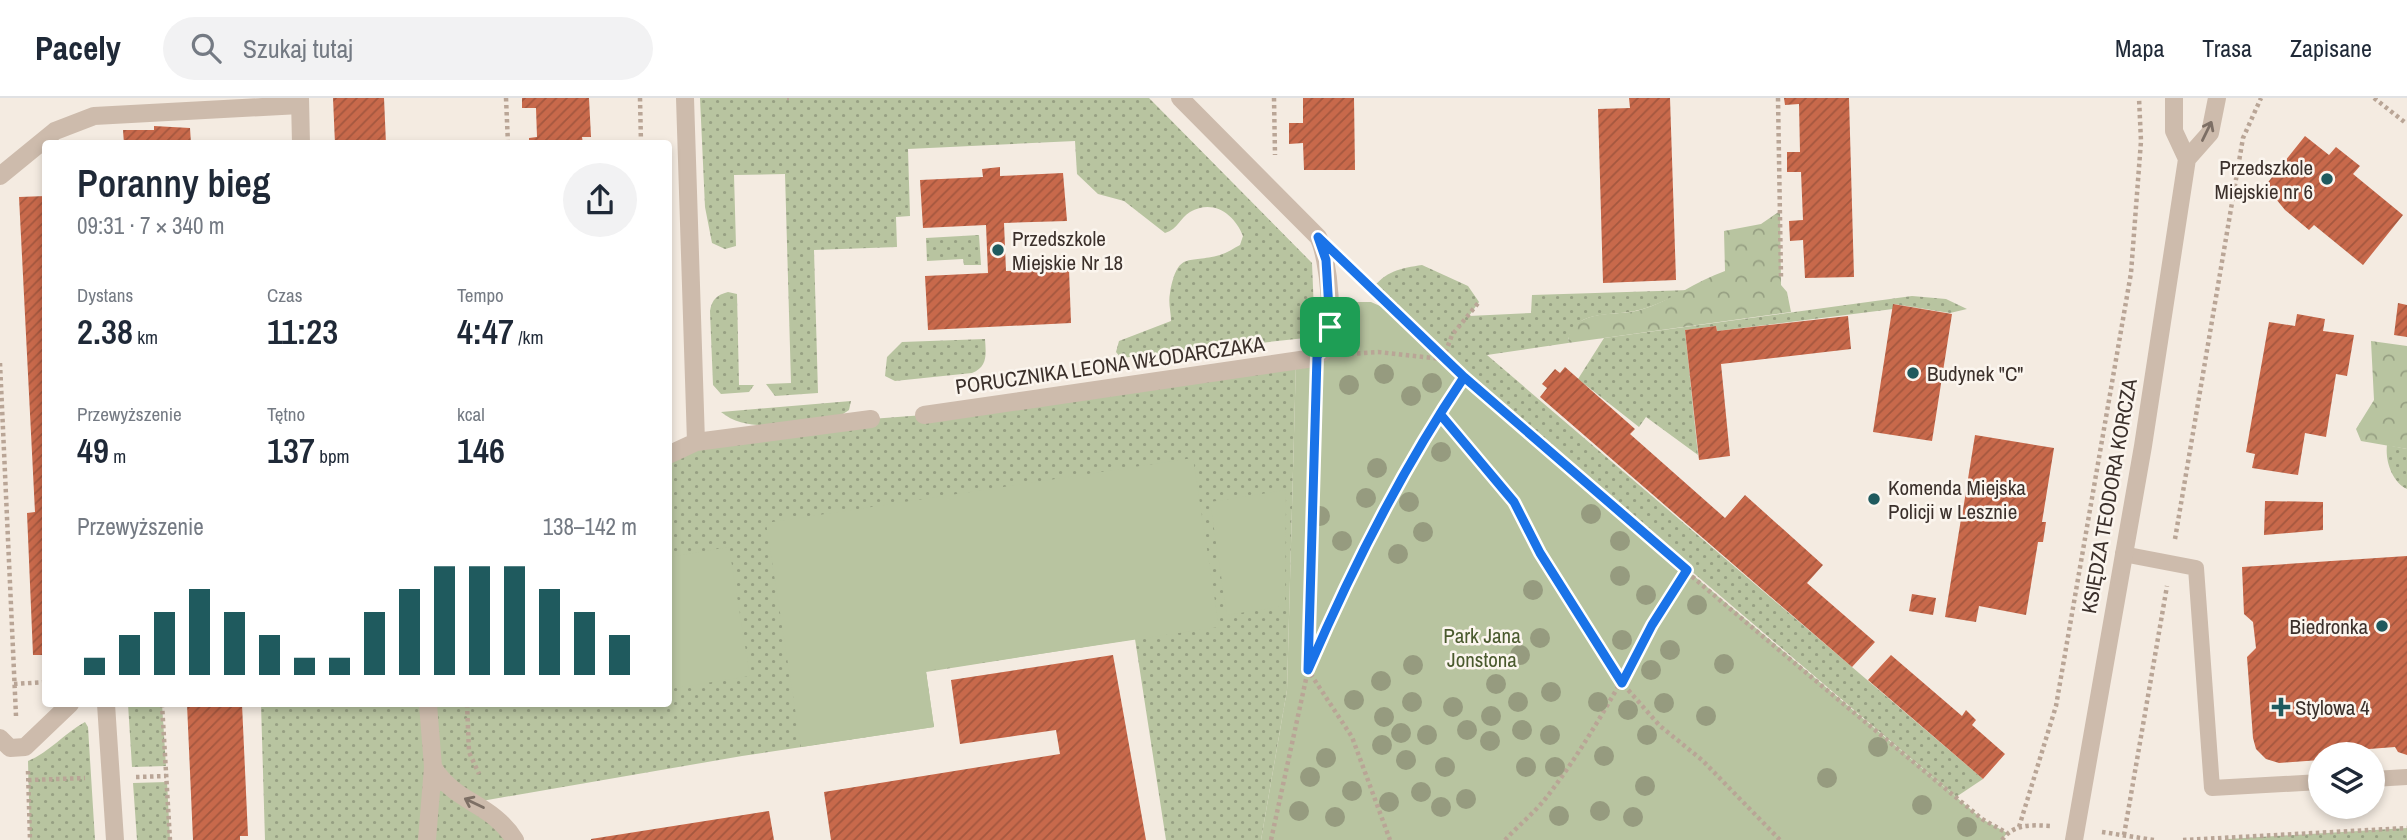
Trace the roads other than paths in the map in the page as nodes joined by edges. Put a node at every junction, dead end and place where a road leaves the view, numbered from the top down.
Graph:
1 (685, 98) edge
2 (1180, 98) edge
3 (2174, 98) edge
4 (2217, 98) edge
5 (300, 102) edge
6 (44, 140) edge
7 (301, 140) edge
8 (42, 142) edge
9 (2187, 159) junction
10 (0, 176) edge
11 (924, 415) dead end
12 (872, 419) dead end
13 (696, 442) junction
14 (672, 453) edge
15 (2123, 554) junction
16 (67, 707) edge
17 (106, 707) edge
18 (428, 707) edge
19 (0, 738) edge
20 (433, 768) junction
21 (2407, 777) edge
22 (2385, 778) edge
23 (2308, 783) edge
24 (115, 840) edge
25 (427, 840) edge
26 (515, 840) edge
27 (2074, 840) edge

1 - 13 street
2 - 11 street, PORUCZNIKA LEONA WŁODARCZAKA
3 - 9 street
9 -> 4 street
5 - 6 street
5 - 7 street
8 - 10 street
9 - 15 street, KSIĘDZA TEODORA KORCZA
12 - 13 street
13 - 14 street
15 - 23 lane
15 - 27 street, KSIĘDZA TEODORA KORCZA
16 - 19 street
17 - 24 street
18 - 20 street
20 - 25 street
26 -> 20 street
21 - 22 lane

